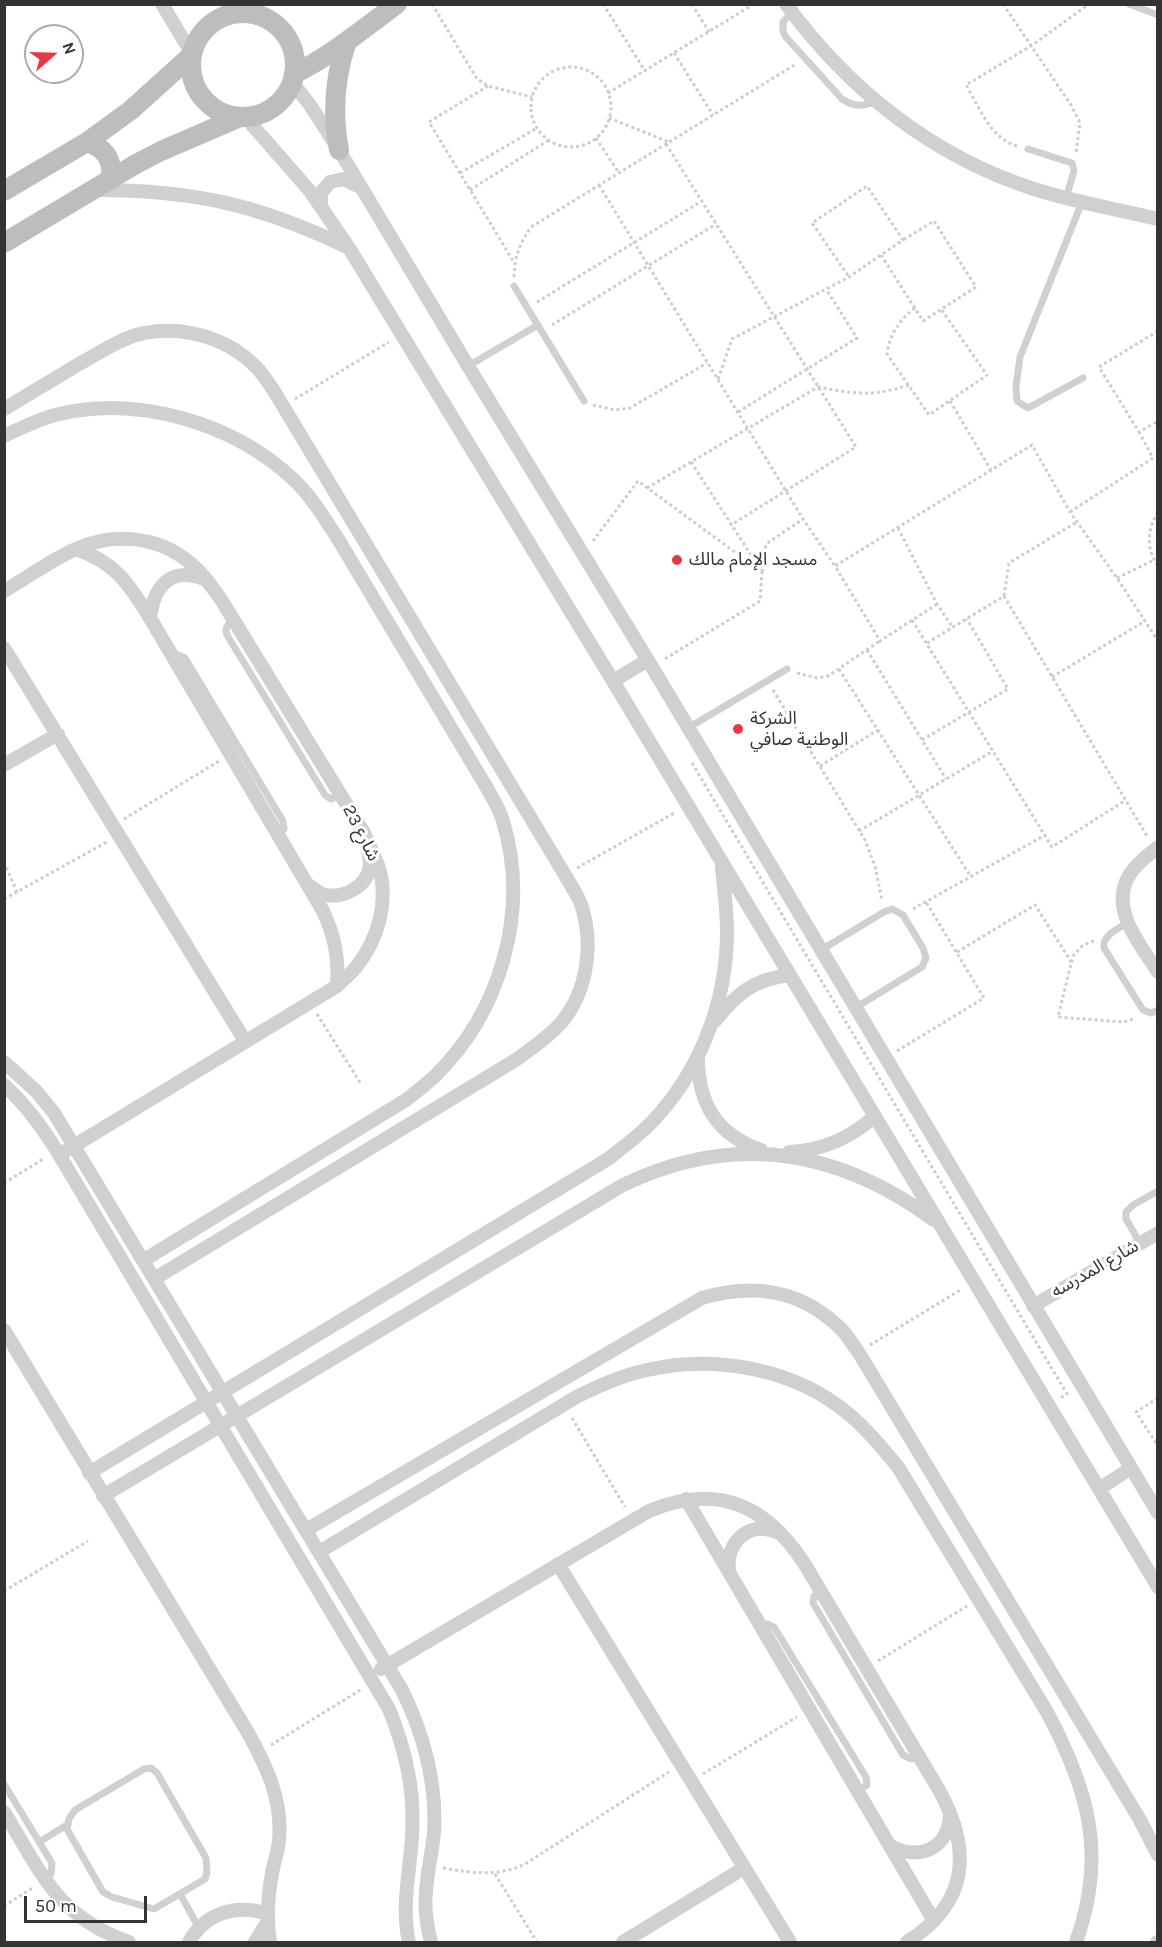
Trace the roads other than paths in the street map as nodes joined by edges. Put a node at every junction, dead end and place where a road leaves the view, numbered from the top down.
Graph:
1 (162, 4) edge
2 (277, 4) edge
3 (397, 4) edge
4 (1129, 4) edge
5 (793, 7) edge
6 (240, 10) edge
7 (1158, 15) edge
8 (346, 44) junction
9 (192, 55) junction
10 (293, 78) junction
11 (876, 101) junction
12 (242, 117) junction
13 (87, 142) junction
14 (1028, 149) road end
15 (339, 150) junction
16 (111, 179) junction
17 (358, 186) junction
18 (93, 190) junction
19 (4, 191) edge
20 (1066, 198) junction
21 (1082, 202) junction
22 (321, 207) junction
23 (1158, 219) edge
24 (4, 243) edge
25 (349, 248) junction
26 (514, 286) road end
27 (540, 328) junction
28 (468, 366) junction
29 (1083, 378) dead end
30 (584, 401) road end
31 (4, 409) edge
32 (4, 436) edge
33 (76, 549) junction
34 (206, 579) junction
35 (4, 591) edge
36 (150, 618) junction
37 (422, 637) junction
38 (4, 648) edge
39 (405, 649) junction
40 (173, 657) junction
41 (650, 663) junction
42 (787, 669) road end
43 (613, 681) junction
44 (688, 728) junction
45 (58, 734) junction
46 (4, 765) edge
47 (364, 833) junction
48 (278, 835) junction
49 (1156, 848) edge
50 (722, 862) junction
51 (308, 885) junction
52 (1127, 922) junction
53 (821, 950) junction
54 (1158, 972) edge
55 (789, 975) junction
56 (337, 986) junction
57 (855, 1008) junction
58 (1158, 1010) edge
59 (711, 1026) junction
60 (245, 1041) junction
61 (698, 1056) junction
62 (4, 1062) edge
63 (4, 1085) edge
64 (875, 1116) junction
65 (74, 1145) junction
66 (58, 1153) junction
67 (768, 1153) junction
68 (1158, 1191) edge
69 (940, 1224) junction
70 (1158, 1233) edge
71 (1140, 1243) junction
72 (144, 1260) junction
73 (154, 1279) junction
74 (1034, 1306) junction
75 (4, 1330) edge
76 (222, 1392) junction
77 (206, 1401) junction
78 (236, 1415) junction
79 (220, 1425) junction
80 (1131, 1468) junction
81 (89, 1473) junction
82 (1099, 1489) junction
83 (103, 1496) junction
84 (686, 1499) junction
85 (1158, 1513) edge
86 (306, 1530) junction
87 (790, 1542) junction
88 (318, 1552) junction
89 (558, 1564) junction
90 (729, 1573) junction
91 (1158, 1587) edge
92 (1001, 1590) junction
93 (821, 1592) junction
94 (980, 1601) junction
95 (761, 1627) junction
96 (387, 1665) junction
97 (372, 1678) junction
98 (919, 1755) junction
99 (4, 1784) edge
100 (858, 1791) junction
101 (950, 1809) junction
102 (4, 1812) edge
103 (68, 1825) junction
104 (39, 1842) junction
105 (889, 1845) junction
106 (1158, 1855) edge
107 (744, 1868) junction
108 (45, 1880) junction
109 (180, 1894) junction
110 (268, 1917) junction
111 (934, 1921) junction
112 (199, 1928) junction
113 (129, 1942) edge
114 (189, 1942) edge
115 (255, 1942) edge
116 (270, 1942) edge
117 (409, 1942) edge
118 (431, 1942) edge
119 (623, 1942) edge
120 (790, 1942) edge
121 (908, 1942) edge
122 (1076, 1942) edge

1 - 9 street
2 - 6 street
3 - 8 street
4 - 7 lane
5 - 11 street
5 - 11 lane
6 - 9 street
6 - 10 street
8 - 10 street
8 - 15 street
9 - 12 street
9 - 13 street
10 - 12 street
10 - 15 street
11 - 20 street
12 - 16 street
12 - 22 street
13 - 16 street
13 - 19 street
14 - 20 lane
15 - 17 street
16 - 18 street
17 - 22 street
17 - 28 street
18 - 24 street
18 - 25 street
20 - 21 street
21 - 23 street
21 - 29 lane
22 - 25 street
25 - 43 street
26 - 27 lane
27 - 28 lane
27 - 30 lane
28 - 41 street
31 - 37 street
32 - 39 street
33 - 34 street, شارع 23
33 - 35 street, شارع 23
33 - 36 street
34 - 36 street
34 - 47 street, شارع 23
36 - 40 street
37 - 39 street
37 - 73 street
38 - 45 street
39 - 72 street
40 - 48 street
40 - 48 lane
41 - 43 street
41 - 44 street
42 - 44 lane
43 - 50 street
44 - 53 street
45 - 46 street
45 - 60 street
47 - 51 street
47 - 56 street, شارع 23
48 - 51 street
49 - 52 street
50 - 55 street
50 - 59 street
51 - 56 street
52 - 54 street
52 - 58 lane
53 - 57 street
53 - 57 lane
55 - 59 street
55 - 64 street
56 - 60 street, شارع 23
57 - 74 street
59 - 61 street
60 - 65 street, شارع 23
61 - 67 street
61 - 76 street
62 - 65 street
63 - 66 street
64 - 67 street
64 - 69 street
65 - 66 street, شارع 23
65 - 72 street
66 - 77 street
67 - 69 street
67 - 78 street
68 - 71 lane
69 - 82 street
70 - 71 street, شارع المدرسه
71 - 74 street, شارع المدرسه
72 - 73 street
73 - 76 street
74 - 80 street
75 - 81 street
76 - 77 street
76 - 78 street
77 - 79 street
77 - 81 street
78 - 79 street
78 - 86 street
79 - 83 street
79 - 97 street
80 - 82 street
80 - 85 street
81 - 83 street
82 - 91 street
83 - 110 street
84 - 87 street
84 - 89 street
84 - 90 street
86 - 88 street
86 - 92 street
87 - 90 street
87 - 93 street
88 - 94 street
88 - 96 street
89 - 96 street
89 - 107 street
90 - 95 street
92 - 94 street
92 - 106 street
93 - 98 street
93 - 98 lane
94 - 122 street
95 - 100 street
95 - 100 lane
96 - 97 street
96 - 118 street
97 - 117 street
98 - 101 street
99 - 104 lane
100 - 105 street
101 - 105 street
101 - 111 street
102 - 108 street
103 - 104 lane
103 - 109 lane
103 - 109 lane
104 - 108 lane
105 - 111 street
107 - 119 street
107 - 120 street
108 - 113 street
109 - 112 lane
110 - 112 street
110 - 115 street
110 - 116 street
111 - 121 street
112 - 114 street

